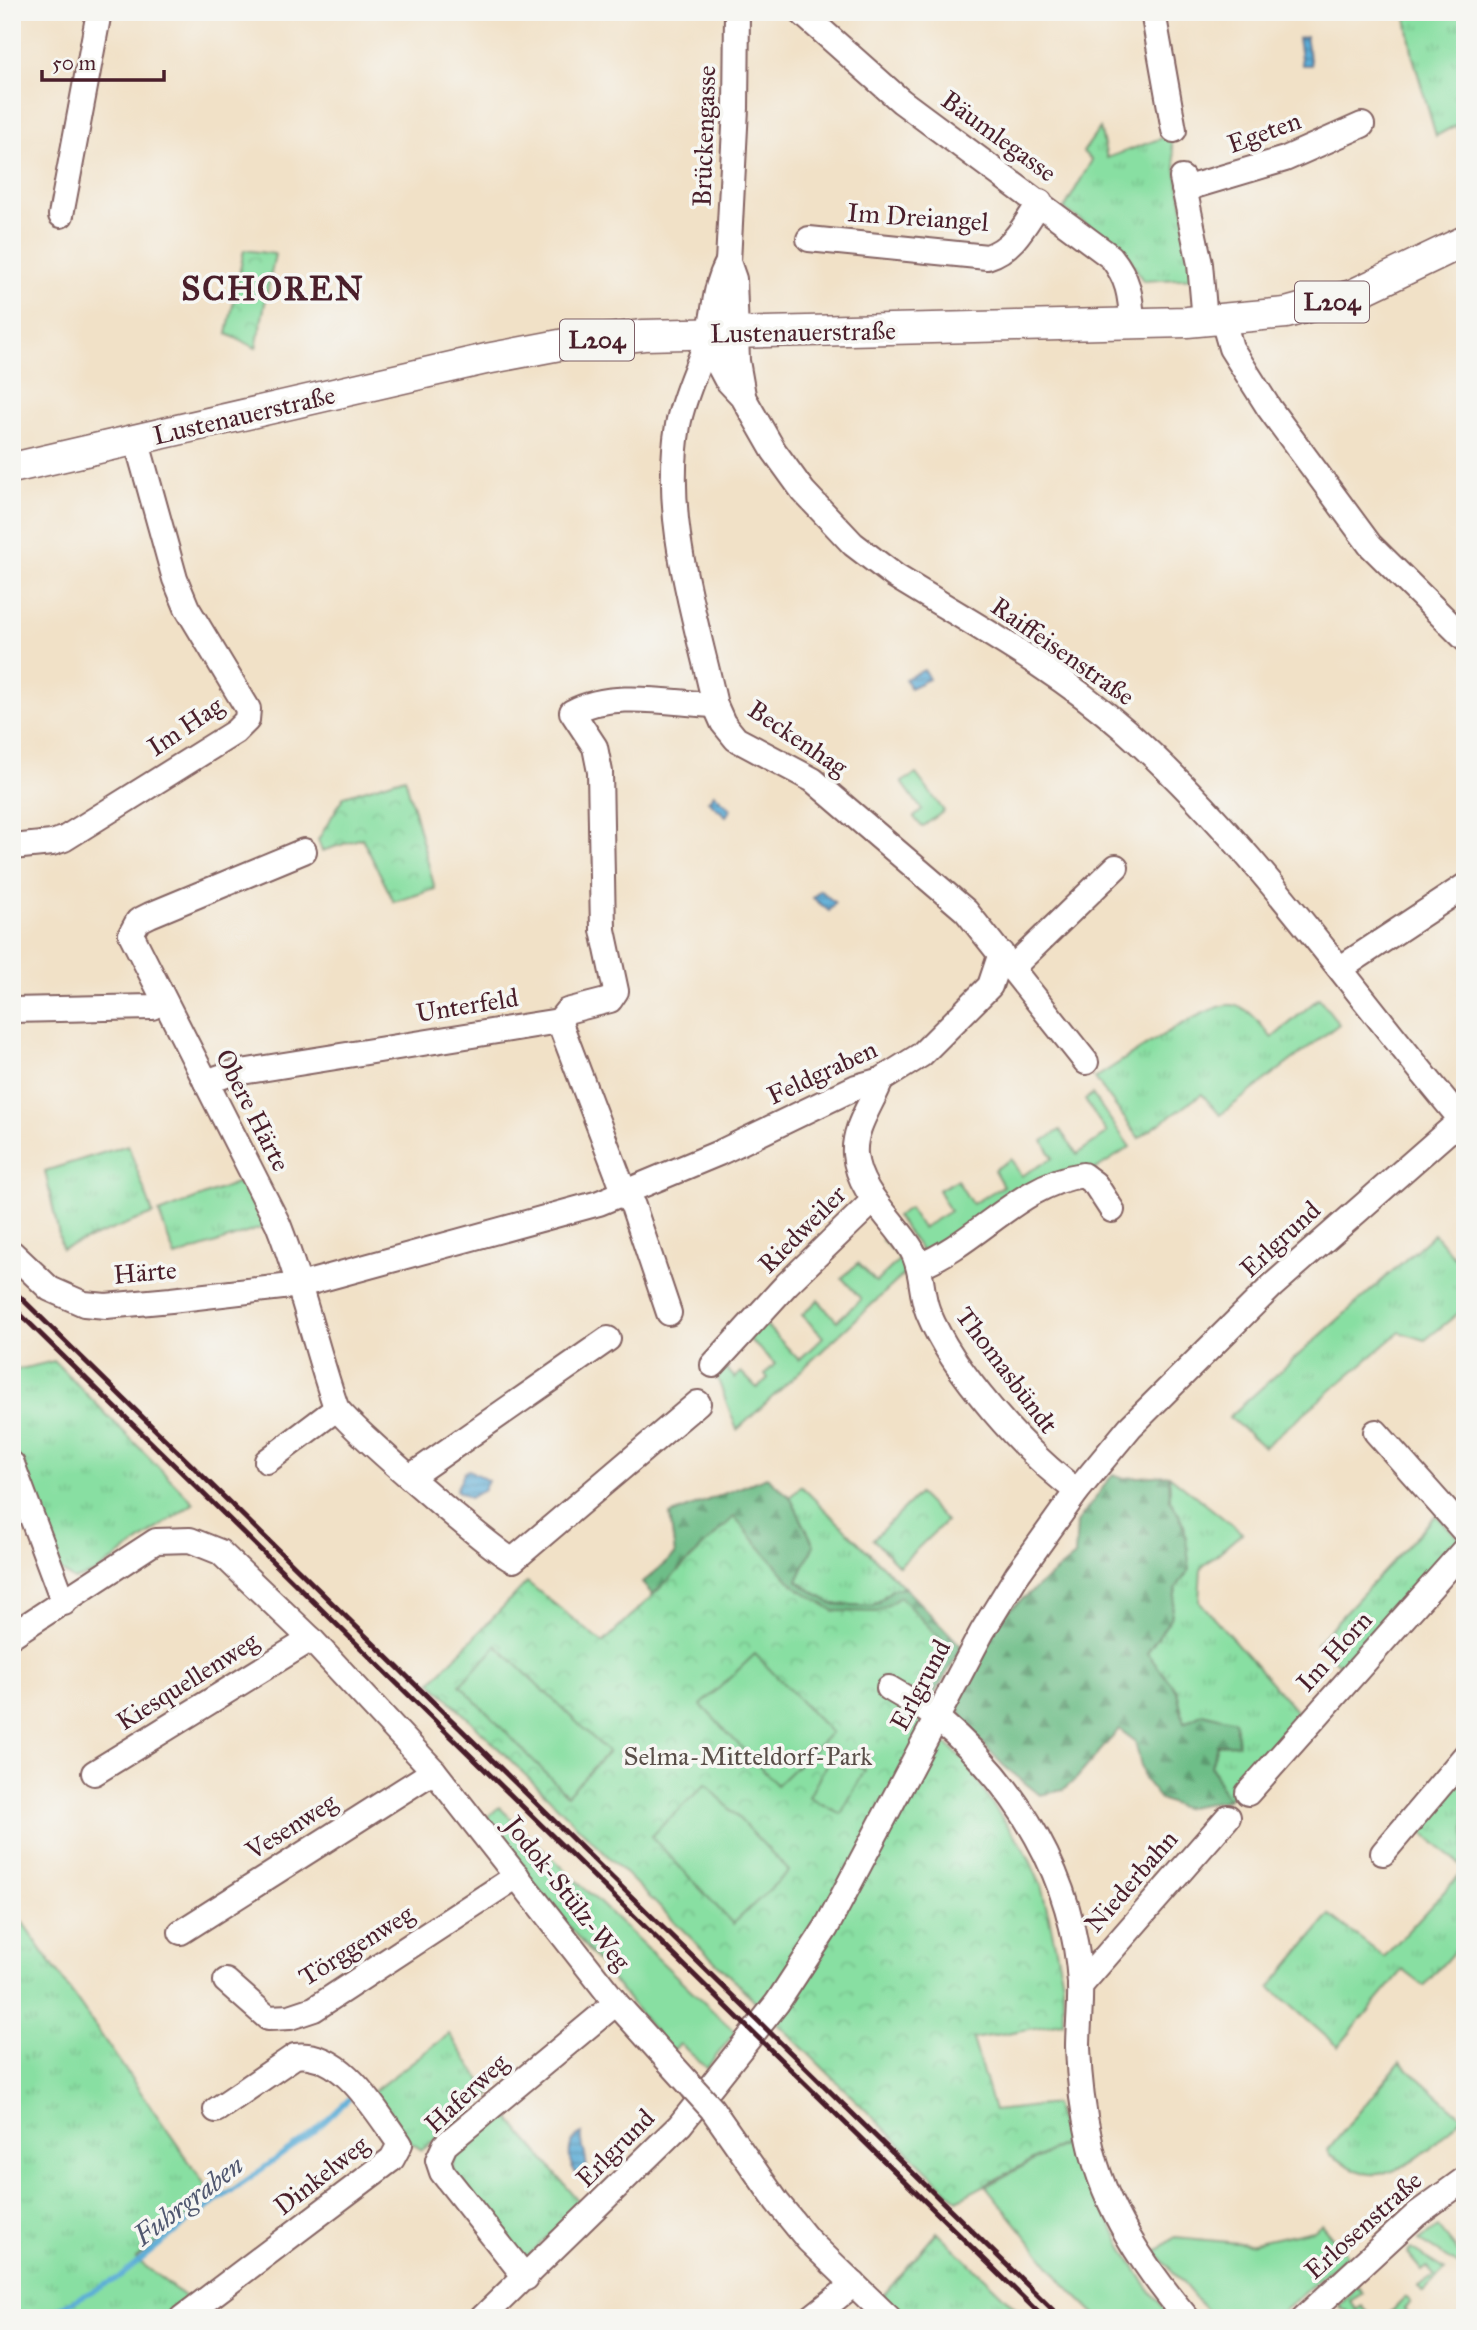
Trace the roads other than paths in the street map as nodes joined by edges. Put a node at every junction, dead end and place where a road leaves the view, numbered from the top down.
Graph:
1 (99, 12) edge
2 (737, 12) edge
3 (801, 12) edge
4 (1153, 12) edge
5 (1362, 125) dead end
6 (1174, 130) dead end
7 (1040, 202) junction
8 (61, 215) dead end
9 (809, 239) dead end
10 (1465, 241) edge
11 (1214, 320) junction
12 (1132, 323) junction
13 (722, 334) junction
14 (136, 439) junction
15 (12, 468) edge
16 (175, 579) joint
17 (1465, 639) edge
18 (715, 705) junction
19 (12, 847) edge
20 (304, 851) dead end
21 (1116, 867) dead end
22 (1465, 886) edge
23 (1007, 960) junction
24 (1341, 968) junction
25 (164, 1001) junction
26 (12, 1010) edge
27 (559, 1021) junction
28 (1086, 1062) dead end
29 (881, 1080) junction
30 (206, 1082) junction
31 (1463, 1122) edge
32 (625, 1194) junction
33 (874, 1200) junction
34 (1112, 1210) dead end
35 (12, 1253) edge
36 (919, 1266) junction
37 (300, 1285) junction
38 (669, 1313) dead end
39 (608, 1339) dead end
40 (713, 1365) dead end
41 (698, 1403) dead end
42 (336, 1409) junction
43 (1376, 1432) dead end
44 (267, 1461) dead end
45 (12, 1464) edge
46 (410, 1477) junction
47 (1077, 1491) junction
48 (1465, 1532) edge
49 (1465, 1549) edge
50 (64, 1603) junction
51 (12, 1635) edge
52 (311, 1639) junction
53 (889, 1688) dead end
54 (936, 1717) junction
55 (1465, 1756) edge
56 (434, 1771) junction
57 (94, 1773) dead end
58 (1248, 1793) dead end
59 (1228, 1817) dead end
60 (1383, 1853) dead end
61 (517, 1876) junction
62 (181, 1932) dead end
63 (226, 1981) dead end
64 (1080, 1986) junction
65 (615, 2003) junction
66 (216, 2110) dead end
67 (1465, 2179) edge
68 (526, 2278) junction
69 (854, 2284) junction
70 (182, 2318) edge
71 (482, 2318) edge
72 (811, 2318) edge
73 (889, 2318) edge
74 (1187, 2318) edge
75 (1304, 2318) edge

1 - 8 street
2 - 13 street, Brückengasse
3 - 7 street, Bäumlegasse
4 - 6 street
5 - 11 street, Egeten
7 - 9 street, Im Dreiangel
7 - 12 street, Bäumlegasse
10 - 11 main road, Lustenauerstraße / L204
11 - 12 main road, Lustenauerstraße / L204
11 - 17 street
12 - 13 main road, Lustenauerstraße / L204
13 - 14 main road, Lustenauerstraße / L204
13 - 18 street, Beckenhag
13 - 24 street, Raiffeisenstraße
14 - 15 main road, Lustenauerstraße / L204
14 - 16 street, Lustenauerstraße
16 - 19 street, Im Hag
18 - 23 street, Beckenhag
18 - 27 street, Unterfeld
20 - 25 street, Obere Härte
21 - 23 street
22 - 24 street
23 - 28 street, Beckenhag
23 - 29 street, Feldgraben
24 - 31 street, Raiffeisenstraße
25 - 26 street
25 - 30 street, Obere Härte
27 - 30 street, Unterfeld
27 - 32 street
29 - 32 street, Feldgraben
29 - 33 street, Riedweiler
30 - 37 street, Obere Härte
31 - 47 street, Erlgrund
32 - 37 street, Feldgraben
32 - 38 street
33 - 36 street, Thomasbündt
33 - 40 street, Riedweiler
34 - 36 street
35 - 37 street, Härte
36 - 47 street, Thomasbündt
37 - 42 street, Obere Härte
39 - 46 street
41 - 46 street
42 - 44 street
42 - 46 street
43 - 48 street
45 - 50 street
47 - 54 street, Erlgrund
49 - 58 street, Im Horn
50 - 51 street
50 - 52 street, Jodok-Stülz-Weg
52 - 56 street, Jodok-Stülz-Weg
52 - 57 street, Kiesquellenweg
53 - 54 street, Niederbahn
54 - 64 street, Niederbahn
54 - 68 street, Erlgrund
55 - 60 street
56 - 61 street, Jodok-Stülz-Weg
56 - 62 street, Vesenweg
59 - 64 street, Niederbahn
61 - 63 street, Törggenweg
61 - 65 street, Jodok-Stülz-Weg
64 - 74 street, Niederbahn
65 - 68 street, Haferweg
65 - 69 street, Jodok-Stülz-Weg, bridge
66 - 70 street, Dinkelweg
67 - 75 street, Erlosenstraße
68 - 71 street, Erlgrund
69 - 72 street
69 - 73 street, Jodok-Stülz-Weg

